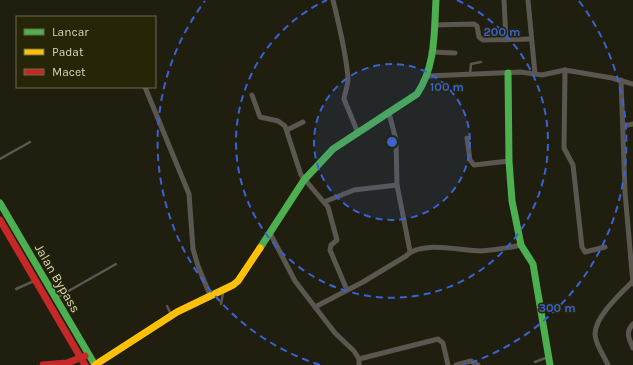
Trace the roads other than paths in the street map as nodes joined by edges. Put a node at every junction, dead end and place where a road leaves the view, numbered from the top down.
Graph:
1 (333, 0) edge
2 (436, 0) edge
3 (504, 0) edge
4 (528, 0) edge
5 (434, 25) junction
6 (531, 38) junction
7 (506, 40) junction
8 (431, 52) junction
9 (455, 52) dead end
10 (481, 62) dead end
11 (565, 70) junction
12 (508, 73) junction
13 (470, 74) junction
14 (535, 74) junction
15 (428, 76) junction
16 (621, 80) junction
17 (633, 84) edge
18 (145, 88) edge
19 (252, 95) dead end
20 (389, 113) junction
21 (303, 122) dead end
22 (633, 124) edge
23 (623, 126) junction
24 (286, 130) junction
25 (358, 134) junction
26 (467, 138) dead end
27 (30, 142) dead end
28 (0, 159) edge
29 (509, 161) junction
30 (304, 180) junction
31 (397, 186) junction
32 (324, 202) junction
33 (0, 203) edge
34 (0, 220) edge
35 (270, 233) junction
36 (521, 245) junction
37 (605, 247) dead end
38 (410, 251) junction
39 (116, 264) dead end
40 (36, 280) junction
41 (633, 283) edge
42 (16, 289) dead end
43 (224, 290) junction
44 (347, 290) junction
45 (210, 295) junction
46 (56, 298) junction
47 (222, 304) dead end
48 (167, 306) dead end
49 (315, 307) junction
50 (172, 314) junction
51 (633, 324) edge
52 (633, 348) edge
53 (88, 355) junction
54 (549, 357) junction
55 (81, 358) junction
56 (359, 359) junction
57 (535, 362) dead end
58 (43, 365) edge
59 (85, 365) edge
60 (95, 365) edge
61 (359, 365) edge
62 (448, 365) edge
63 (456, 365) edge
64 (478, 365) edge
65 (550, 365) edge
66 (608, 365) edge

1 - 25 street
2 - 5 main road
3 - 7 street
4 - 6 street
5 - 7 street
5 - 8 main road
6 - 7 street
6 - 14 street
8 - 9 street
8 - 15 main road
10 - 13 lane
11 - 14 street
11 - 16 street
11 - 37 street
12 - 13 street
12 - 14 street
12 - 29 main road
13 - 15 street
15 - 20 main road
16 - 17 street
16 - 23 street
18 - 45 street
19 - 24 street
20 - 25 main road
20 - 31 street
21 - 24 street
22 - 23 street
23 - 41 street
24 - 30 street
25 - 30 main road
26 - 29 street
27 - 28 lane
29 - 36 main road
30 - 32 street
30 - 35 main road
31 - 32 street
31 - 38 street
32 - 44 street
33 - 46 main road, Jalan Bypass
34 - 40 main road, Jalan Bypass
35 - 43 main road
35 - 49 street
36 - 38 street
36 - 54 main road
38 - 44 street
39 - 46 lane
40 - 42 lane
40 - 55 main road, Jalan Bypass
41 - 66 street
43 - 45 main road
43 - 47 lane
44 - 49 street
45 - 50 main road
46 - 53 main road, Jalan Bypass
48 - 50 lane
49 - 56 street
50 - 60 main road
51 - 52 street
53 - 55 main road
53 - 60 main road, Jalan Bypass
54 - 57 lane
54 - 65 main road
55 - 58 main road
55 - 59 main road, Jalan Bypass
56 - 61 street
56 - 62 street
63 - 64 street

